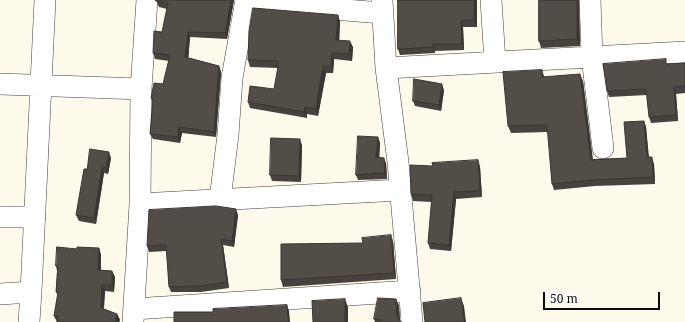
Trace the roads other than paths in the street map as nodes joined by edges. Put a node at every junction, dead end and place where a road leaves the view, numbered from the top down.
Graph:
1 (45, 0) edge
2 (147, 0) edge
3 (491, 0) edge
4 (590, 0) edge
5 (246, 1) edge
6 (382, 6) edge
7 (685, 52) edge
8 (592, 57) junction
9 (495, 62) junction
10 (386, 68) junction
11 (0, 84) edge
12 (42, 85) junction
13 (141, 89) junction
14 (603, 148) dead end
15 (400, 190) junction
16 (220, 199) junction
17 (140, 204) junction
18 (0, 217) edge
19 (35, 217) junction
20 (410, 291) junction
21 (31, 292) junction
22 (0, 294) edge
23 (134, 316) edge
24 (29, 322) edge
25 (412, 322) edge

1 - 12 street
2 - 13 street
3 - 9 street
4 - 8 street
5 - 6 street
5 - 16 street
6 - 10 street
7 - 8 street
8 - 9 street
8 - 14 street
9 - 10 street
10 - 15 street
11 - 12 street
12 - 13 street
12 - 19 street
13 - 17 street
15 - 16 street
15 - 20 street
16 - 17 street
17 - 23 street
18 - 19 street
19 - 21 street
20 - 23 street
20 - 25 street
21 - 22 street
21 - 24 street

